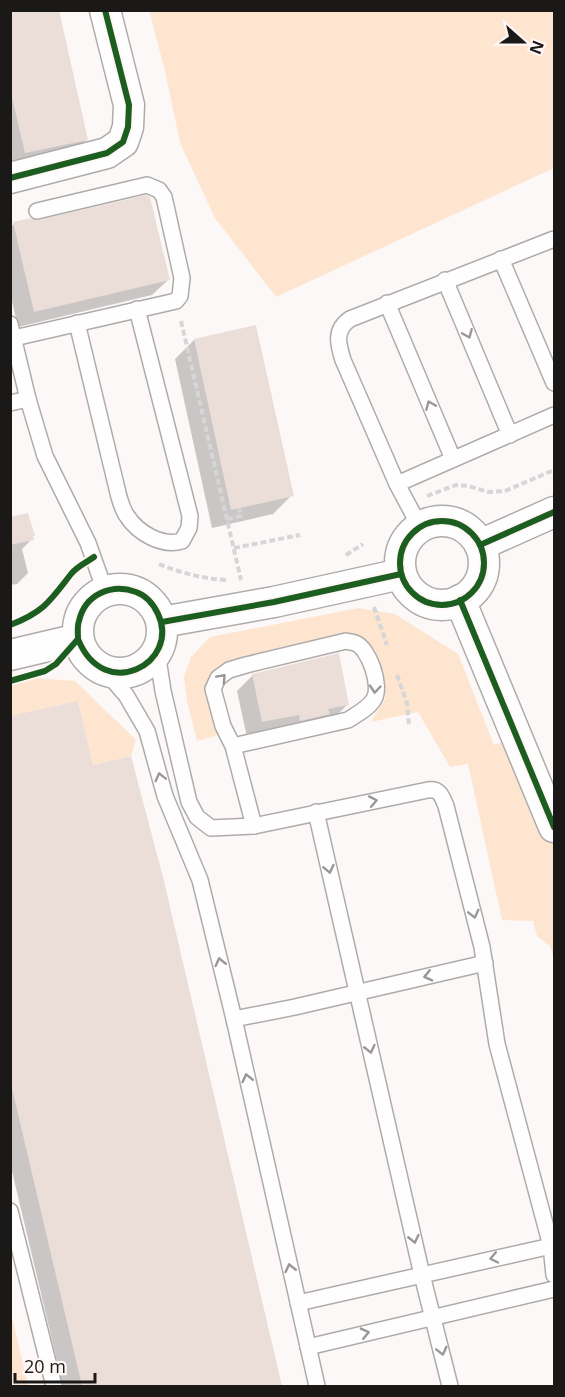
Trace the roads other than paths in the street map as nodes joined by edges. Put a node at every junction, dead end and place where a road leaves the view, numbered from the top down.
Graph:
1 (105, 10) edge
2 (10, 178) edge
3 (38, 211) dead end
4 (555, 238) edge
5 (501, 259) junction
6 (445, 280) junction
7 (387, 303) junction
8 (137, 309) junction
9 (77, 323) junction
10 (12, 331) edge
11 (555, 383) edge
12 (28, 399) junction
13 (10, 403) edge
14 (555, 415) edge
15 (510, 435) junction
16 (453, 459) junction
17 (397, 484) junction
18 (555, 512) edge
19 (413, 514) junction
20 (480, 545) junction
21 (401, 574) junction
22 (105, 591) junction
23 (460, 600) junction
24 (162, 622) junction
25 (78, 639) junction
26 (157, 652) junction
27 (10, 655) edge
28 (105, 671) junction
29 (233, 746) junction
30 (316, 812) junction
31 (254, 826) junction
32 (555, 827) edge
33 (485, 963) junction
34 (357, 992) junction
35 (234, 1019) junction
36 (10, 1211) edge
37 (551, 1246) junction
38 (422, 1275) junction
39 (555, 1275) edge
40 (555, 1289) edge
41 (298, 1303) junction
42 (433, 1317) junction
43 (308, 1347) junction
44 (54, 1386) edge
45 (317, 1386) edge
46 (450, 1386) edge

1 - 2 street
3 - 8 lane
4 - 5 lane
5 - 6 lane
5 - 11 lane
6 - 7 lane
6 -> 15 lane
16 -> 7 lane
7 - 17 lane
8 - 9 lane
8 - 9 lane
9 - 10 lane
10 - 12 lane
12 - 13 lane
12 - 22 lane
14 - 15 lane
15 - 16 lane
16 - 17 lane
17 - 19 lane
18 - 20 street
19 - 20 street
19 - 21 street
20 - 23 street
21 - 23 street
21 - 24 street
22 - 24 street
22 - 25 street
23 - 32 street
24 - 26 street
25 - 27 street
25 - 28 street
26 - 28 street
26 - 31 lane
35 -> 28 lane
29 -> 29 lane
29 - 31 lane
30 - 31 lane
30 -> 33 lane
30 -> 34 lane
33 -> 34 lane
33 - 37 lane
34 - 35 lane
34 -> 38 lane
41 -> 35 lane
36 - 44 lane
37 -> 38 lane
37 - 39 lane
38 - 41 lane
38 - 42 lane
40 - 42 lane
41 - 43 lane
43 -> 42 lane
42 -> 46 lane
43 - 45 lane

